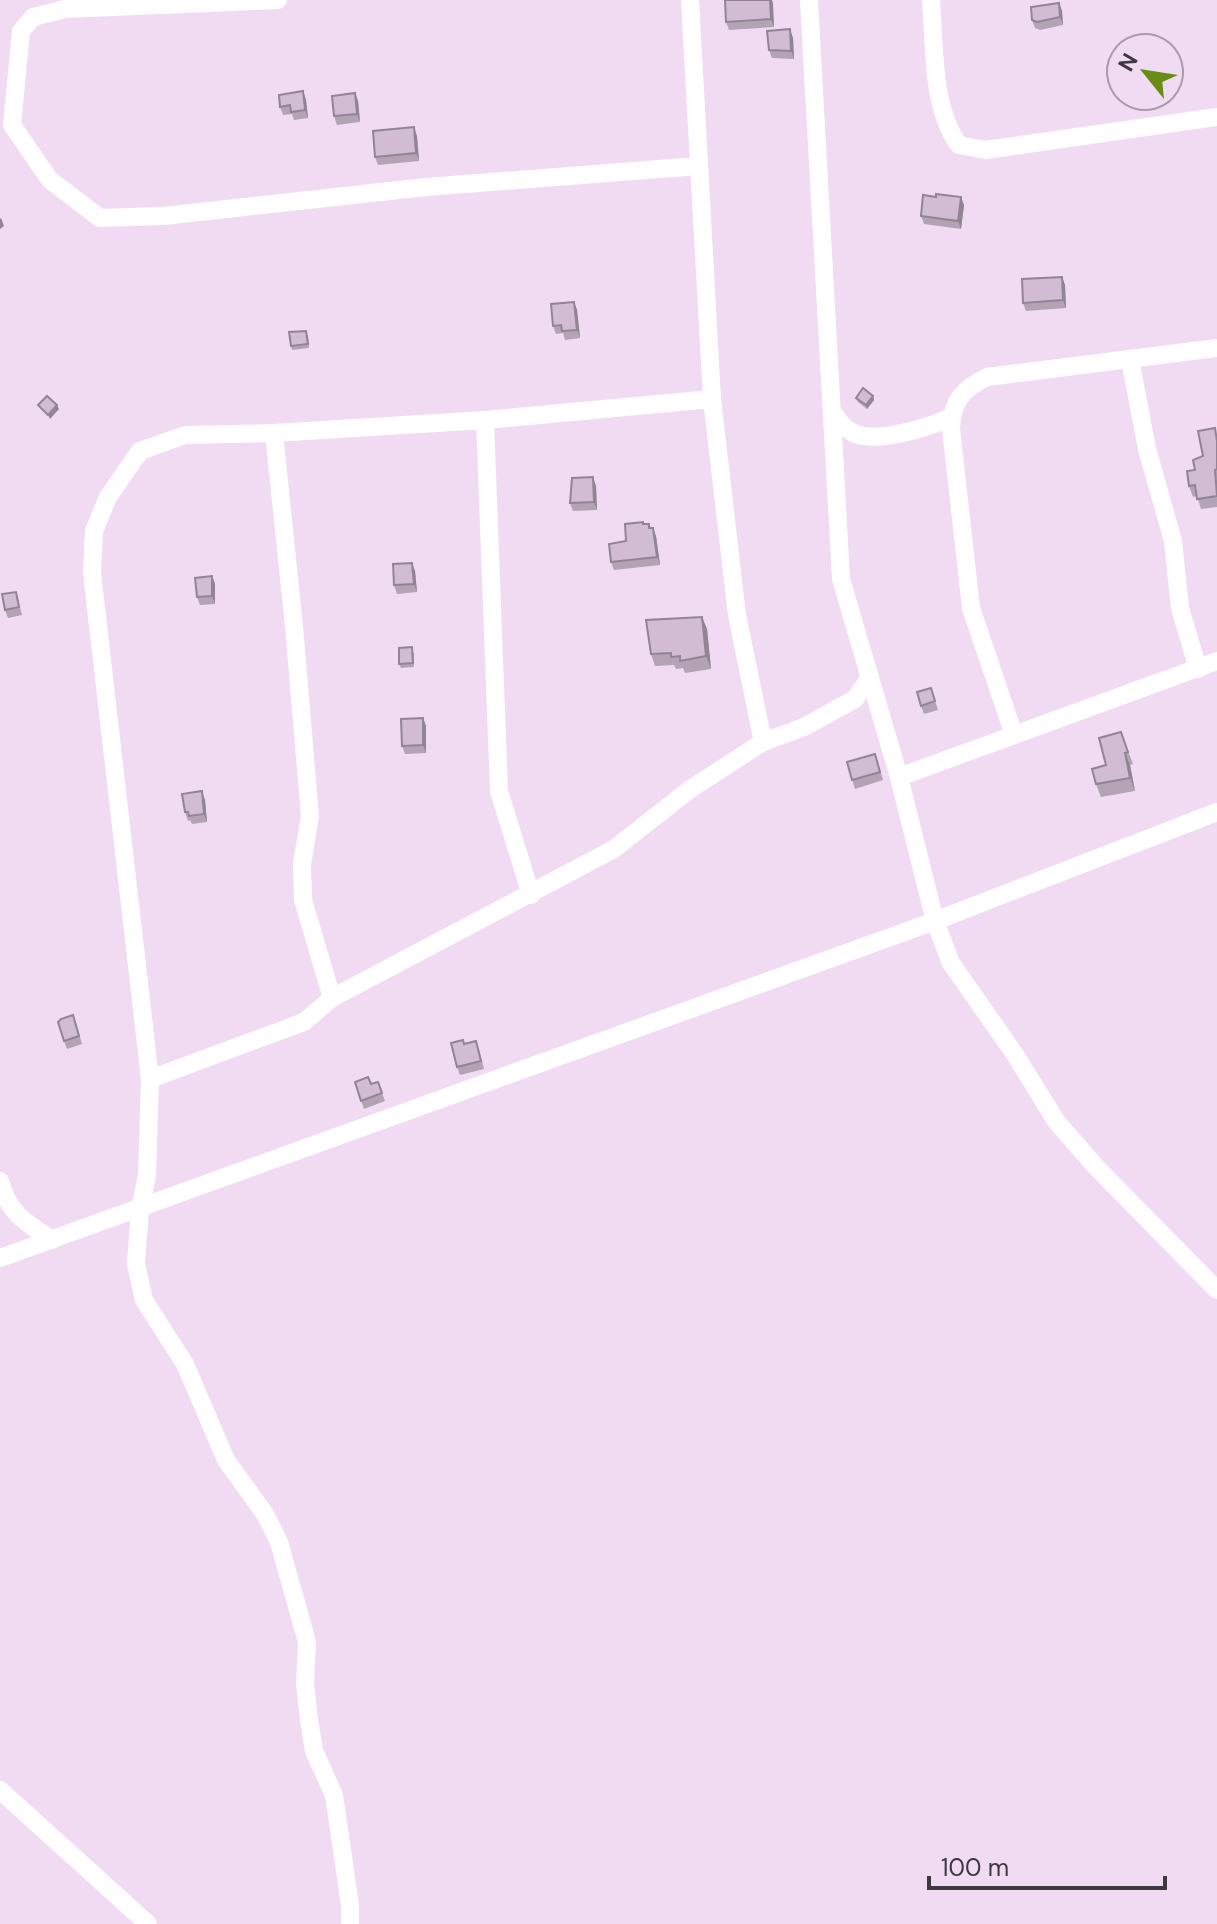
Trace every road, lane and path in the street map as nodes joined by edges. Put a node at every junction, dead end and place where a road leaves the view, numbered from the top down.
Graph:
1 (278, 0) edge
2 (690, 0) edge
3 (809, 0) edge
4 (931, 0) edge
5 (0, 110) edge
6 (1217, 117) edge
7 (12, 125) junction
8 (698, 166) junction
9 (1217, 348) edge
10 (1130, 359) junction
11 (712, 399) junction
12 (832, 412) junction
13 (952, 417) junction
14 (485, 420) junction
15 (274, 433) junction
16 (855, 433) junction
17 (836, 473) junction
18 (1217, 661) edge
19 (1198, 669) junction
20 (870, 677) junction
21 (1014, 735) junction
22 (763, 742) junction
23 (899, 777) junction
24 (1217, 812) edge
25 (531, 895) junction
26 (935, 921) junction
27 (332, 998) junction
28 (150, 1079) junction
29 (0, 1181) edge
30 (140, 1209) junction
31 (52, 1240) junction
32 (0, 1258) edge
33 (1217, 1290) edge
34 (0, 1790) edge
35 (148, 1924) edge
36 (350, 1924) edge

1 - 7 street
2 - 8 street
3 - 12 street
4 - 6 street
5 - 7 street
7 - 8 street
8 - 11 street
9 - 10 street
10 - 13 street
10 - 19 street
11 - 14 street
11 - 22 street
12 - 16 street
12 - 17 street
13 - 16 street
13 - 21 street
14 - 15 street
14 - 25 street
15 - 27 street
15 - 28 street
16 - 17 street
17 - 20 street
18 - 19 street
19 - 21 street
20 - 22 street
20 - 23 street
21 - 23 street
22 - 25 street
23 - 26 street
24 - 26 street
25 - 27 street
26 - 30 street
26 - 33 street
27 - 28 street
28 - 30 street
29 - 31 street
30 - 31 street
30 - 36 street
31 - 32 street
34 - 35 street

